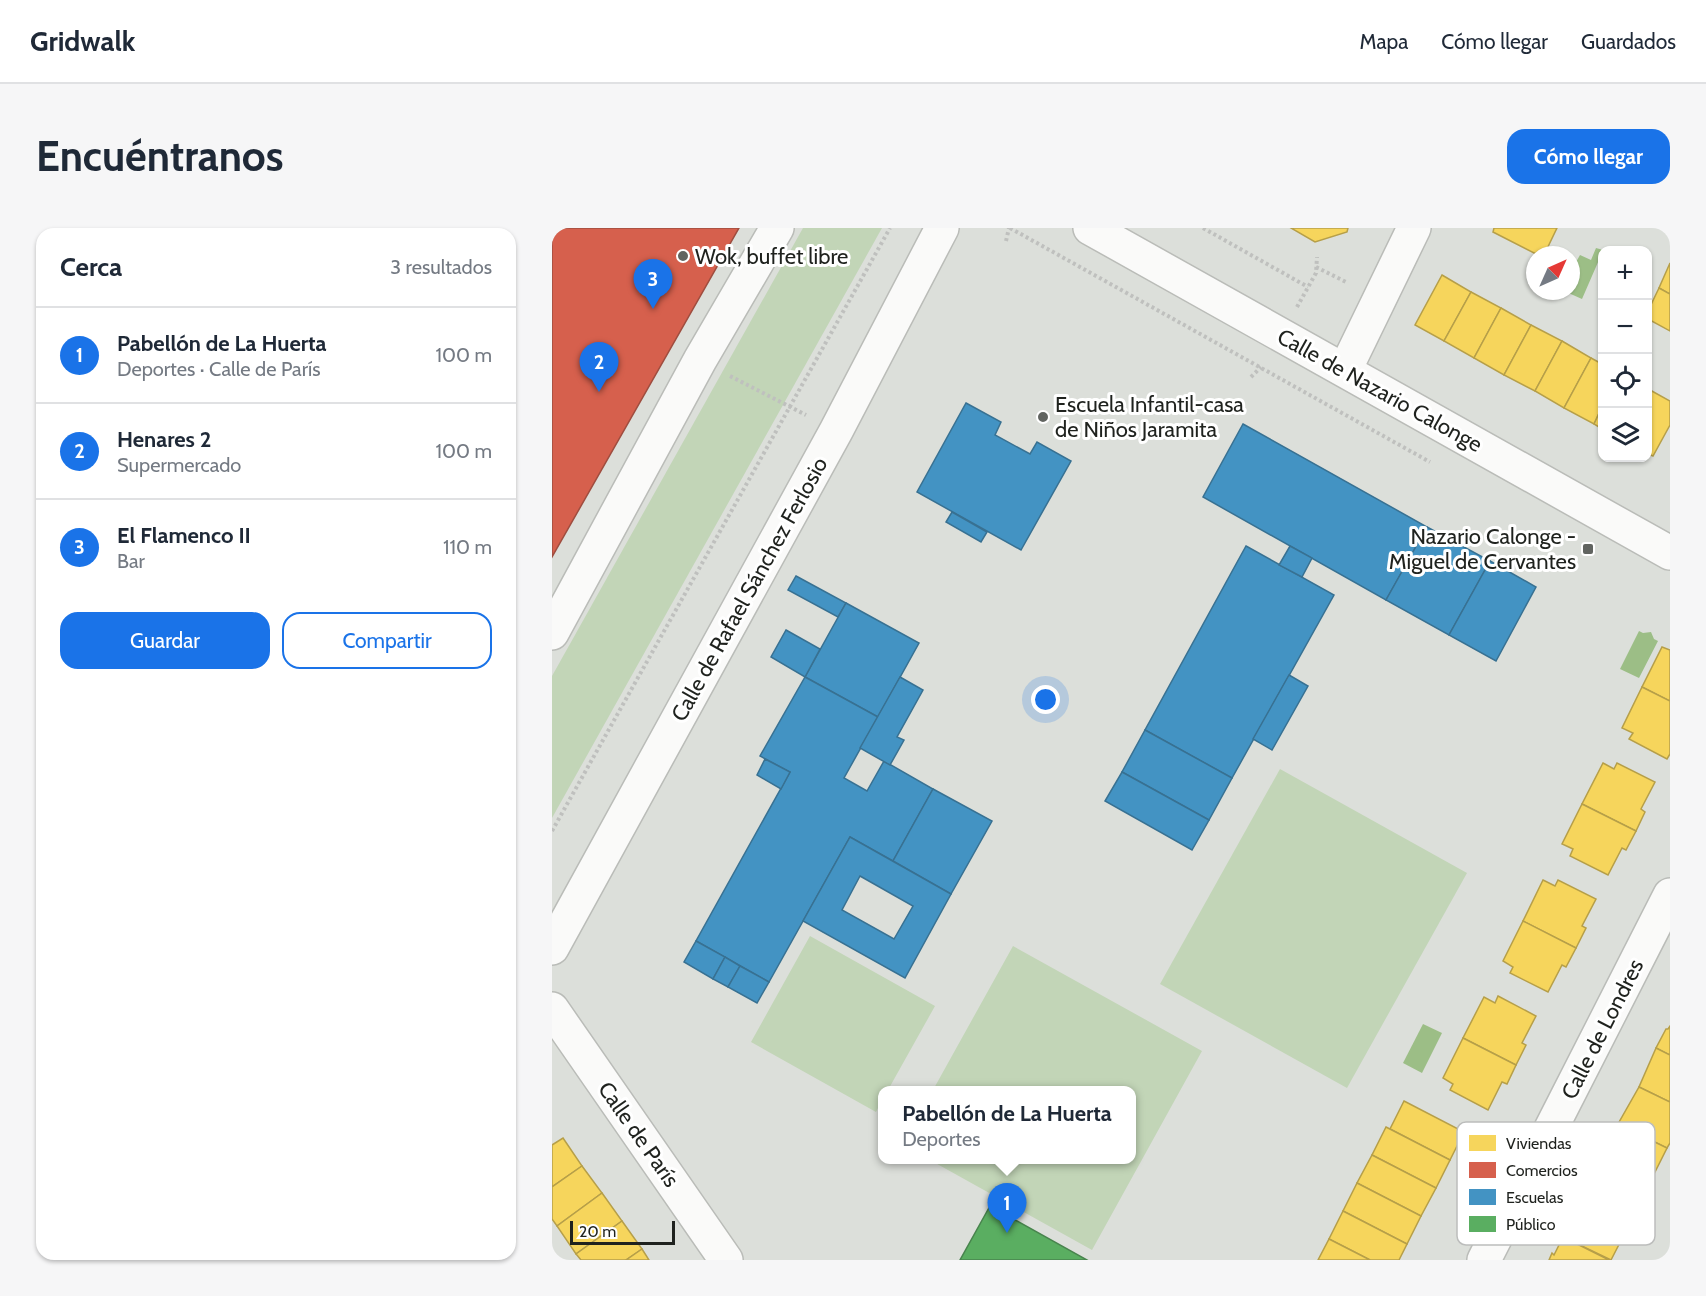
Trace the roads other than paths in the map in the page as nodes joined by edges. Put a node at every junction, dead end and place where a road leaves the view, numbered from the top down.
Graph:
1 (777, 228) edge
2 (942, 228) edge
3 (1090, 228) edge
4 (1414, 228) edge
5 (1345, 370) junction
6 (1668, 547) edge
7 (552, 633) edge
8 (1669, 898) edge
9 (552, 948) edge
10 (552, 1009) edge
11 (1555, 1122) edge
12 (1492, 1245) edge
13 (726, 1260) edge
14 (1484, 1260) edge

1 - 7 street
2 - 9 street, Calle de Rafael Sánchez Ferlosio
3 - 5 street, Calle de Nazario Calonge
4 - 5 street
5 - 6 street, Calle de Nazario Calonge
8 - 11 street, Calle de Londres
10 - 13 street, Calle de París
12 - 14 street, Calle de Londres

